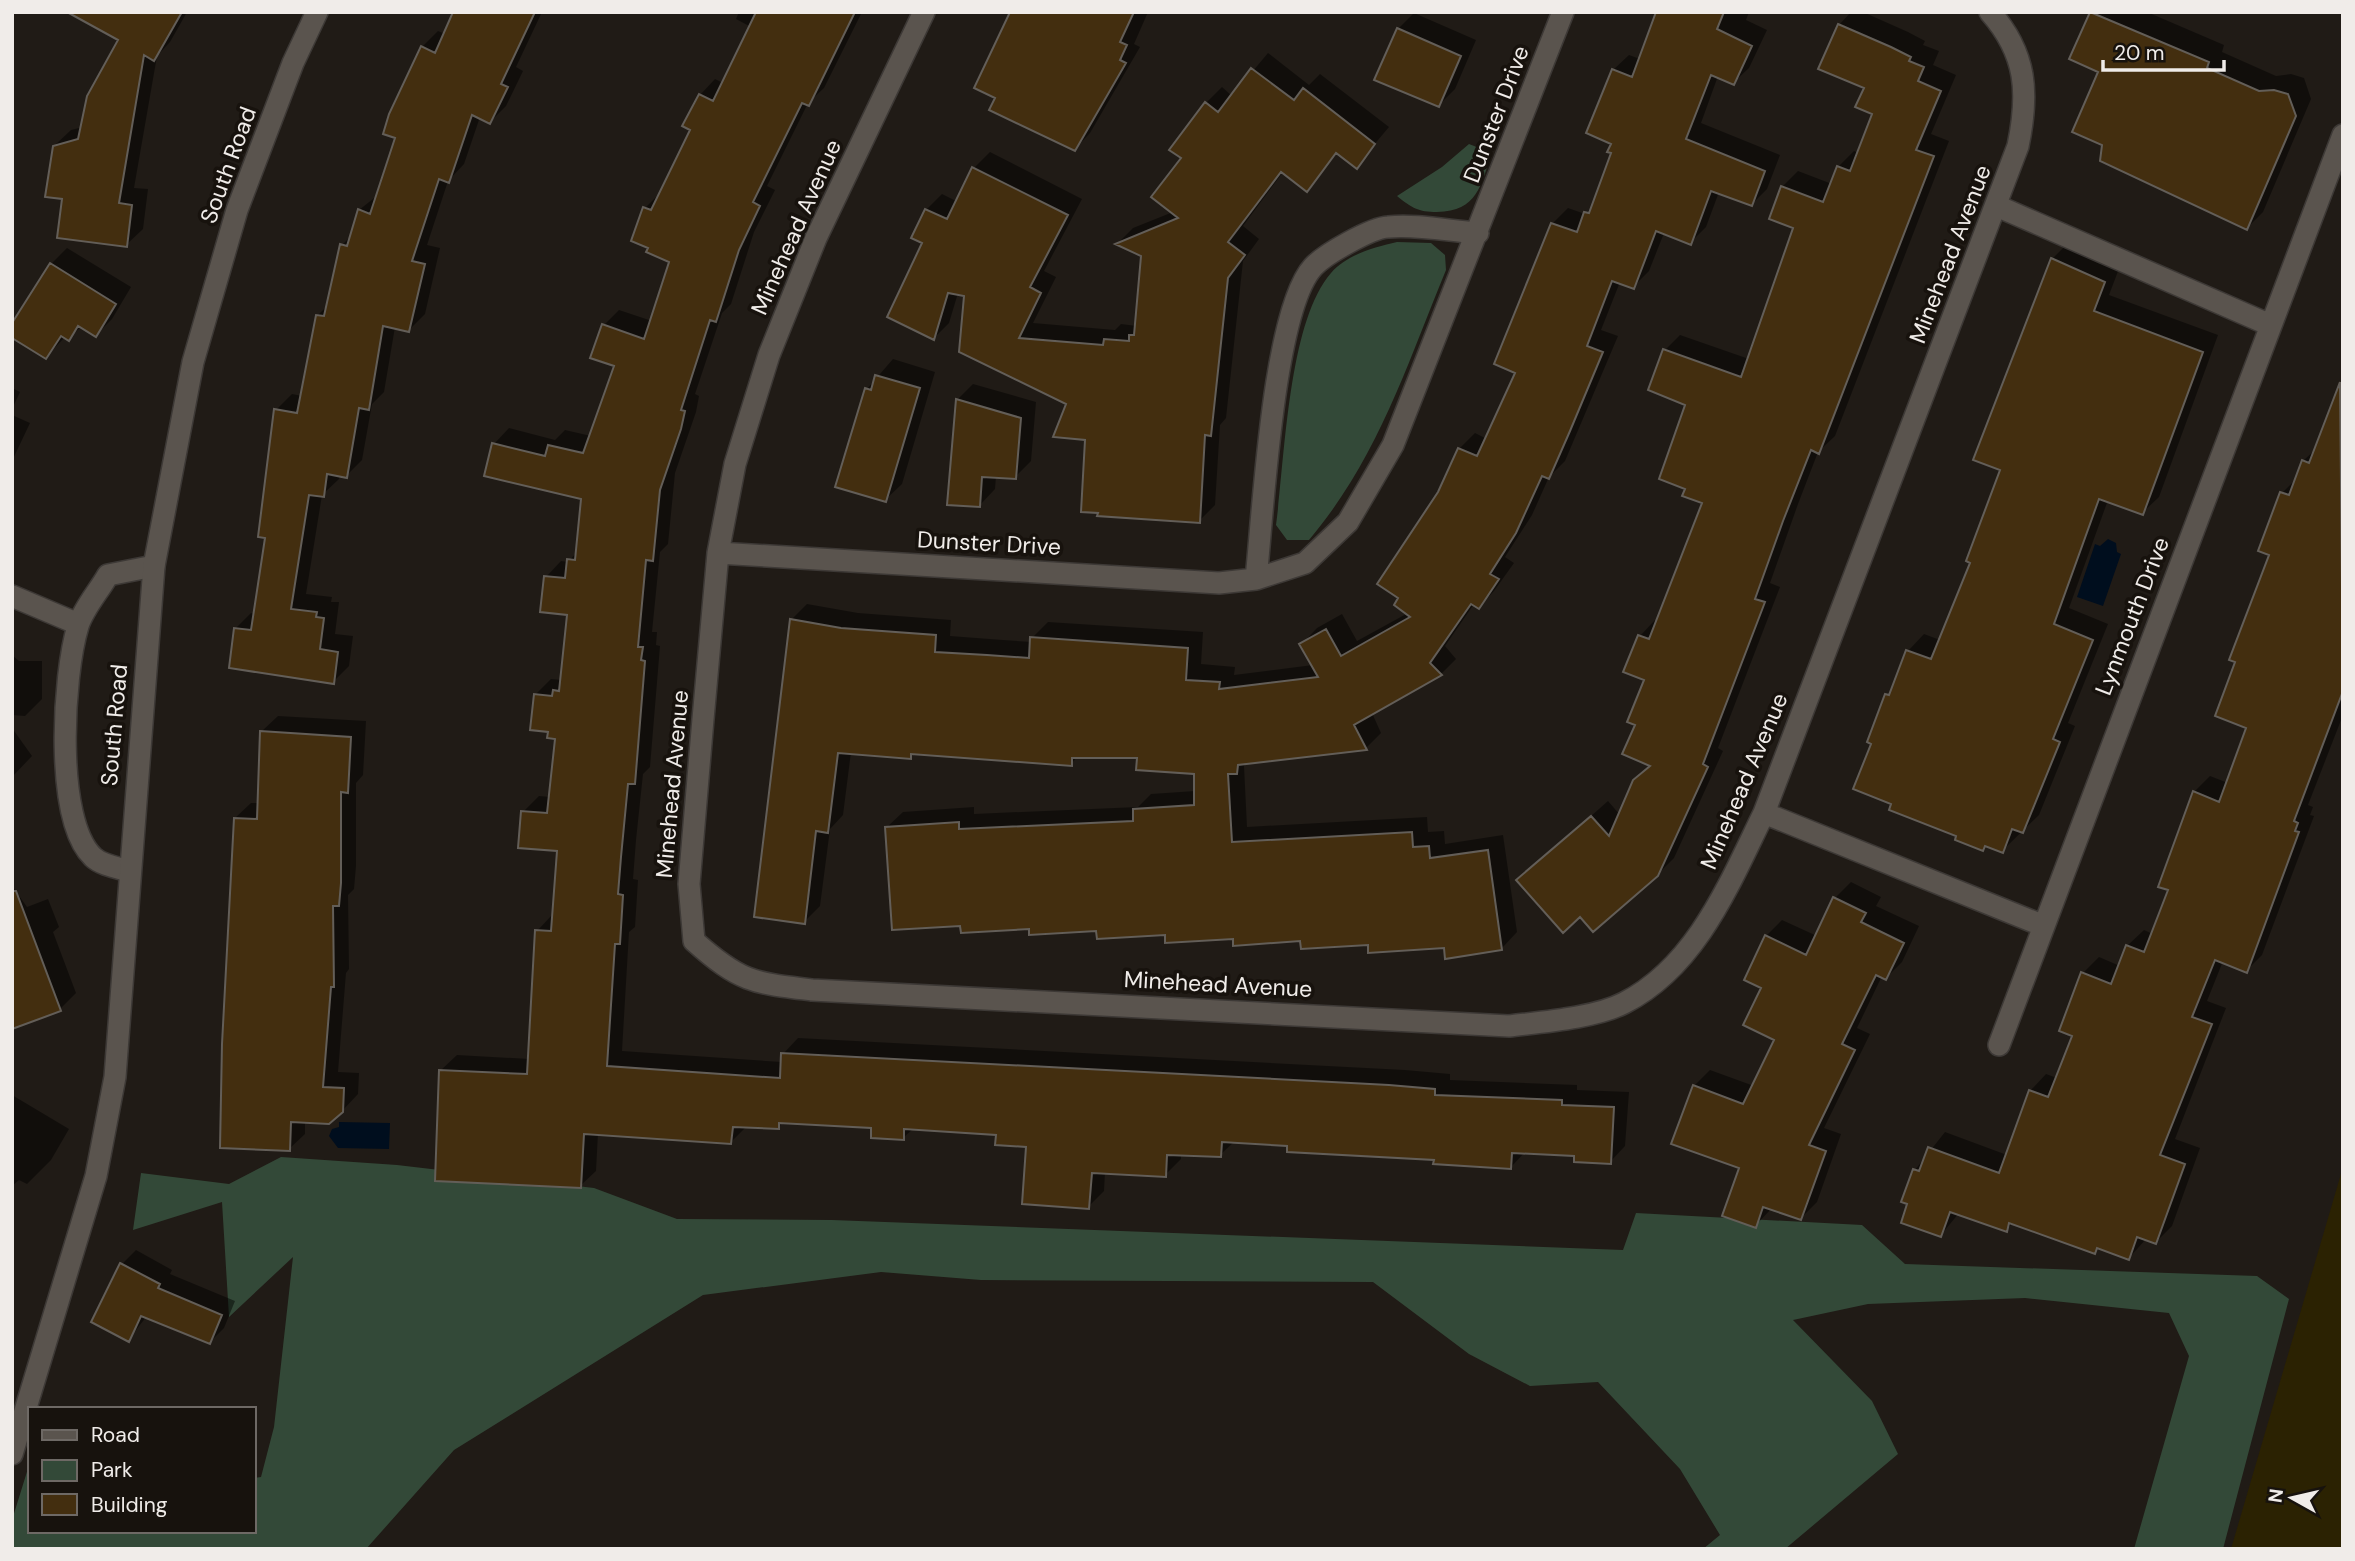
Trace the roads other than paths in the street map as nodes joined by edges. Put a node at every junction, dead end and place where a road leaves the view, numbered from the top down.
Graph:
1 (317, 12) edge
2 (924, 12) edge
3 (1563, 12) edge
4 (1990, 12) edge
5 (2343, 135) edge
6 (1997, 206) junction
7 (1478, 233) junction
8 (2270, 325) junction
9 (719, 553) junction
10 (154, 566) junction
11 (1256, 579) junction
12 (12, 596) edge
13 (78, 624) junction
14 (1763, 813) junction
15 (129, 871) junction
16 (2044, 926) junction
17 (1999, 1045) dead end
18 (12, 1454) edge

1 - 10 street, South Road
2 - 9 street, Minehead Avenue
3 - 7 street, Dunster Drive
4 - 6 street, Minehead Avenue
5 - 8 street, Lynmouth Drive
6 - 8 street
6 - 14 street, Minehead Avenue
7 - 11 street, Dunster Drive
7 - 11 street
8 - 16 street, Lynmouth Drive
9 - 11 street, Dunster Drive
9 - 14 street, Minehead Avenue
10 - 13 street
10 - 15 street, South Road
12 - 13 street
13 - 15 street
14 - 16 street
15 - 18 street, South Road
16 - 17 street, Lynmouth Drive

